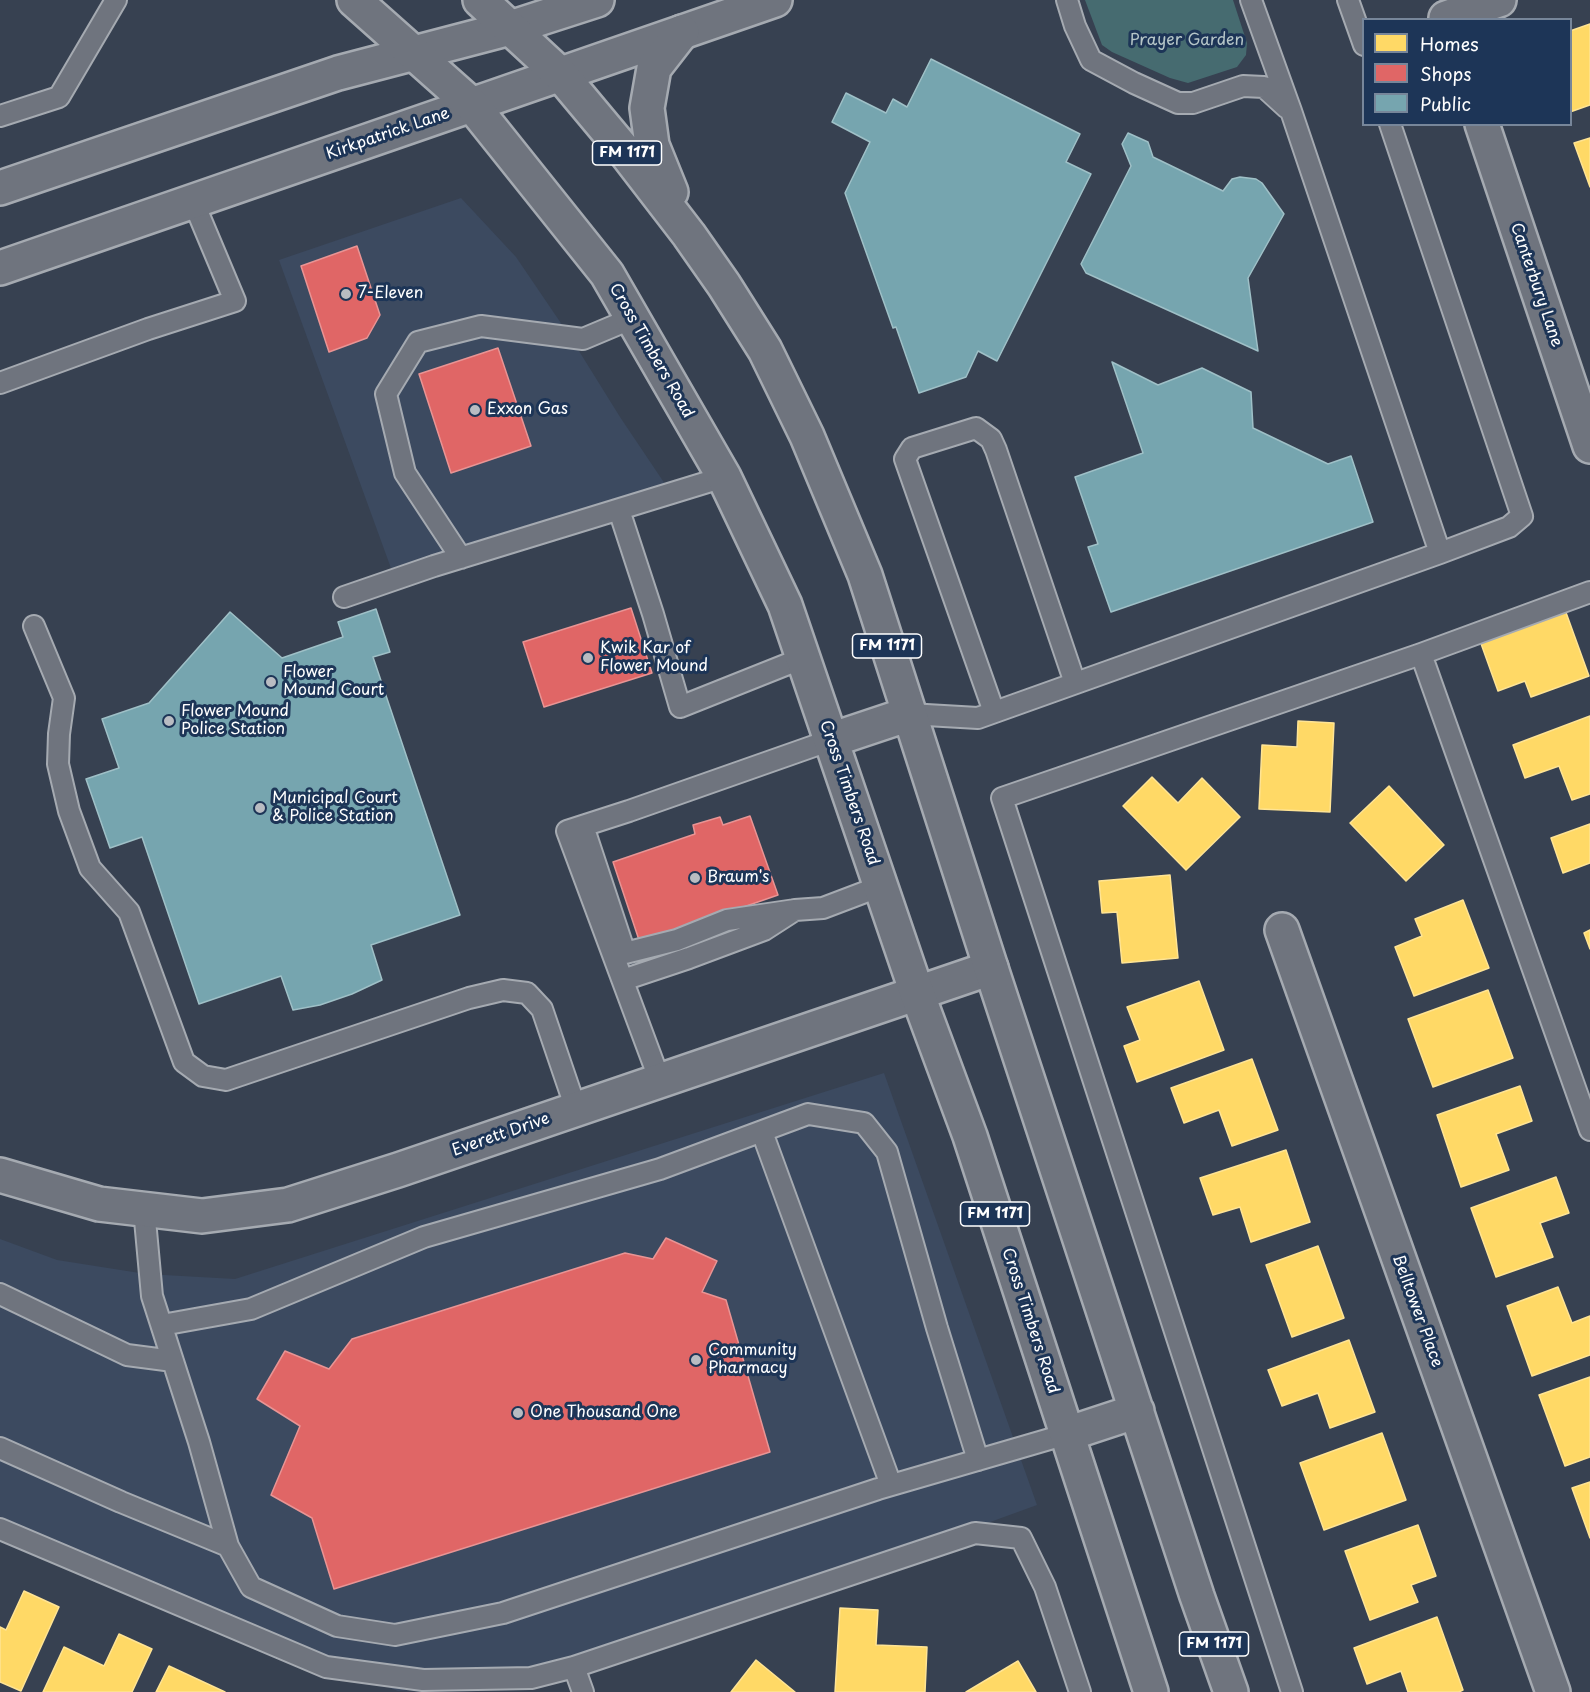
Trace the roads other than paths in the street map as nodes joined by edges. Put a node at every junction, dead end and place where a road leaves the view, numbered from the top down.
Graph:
1 (116, 0) edge
2 (354, 0) edge
3 (480, 0) edge
4 (597, 0) edge
5 (776, 0) edge
6 (1067, 0) edge
7 (1251, 0) edge
8 (1348, 0) edge
9 (1499, 0) edge
10 (1444, 13) edge
11 (510, 28) junction
12 (682, 32) junction
13 (1362, 39) edge
14 (413, 53) junction
15 (561, 75) junction
16 (472, 105) junction
17 (1291, 111) junction
18 (0, 116) edge
19 (1391, 126) edge
20 (1483, 126) edge
21 (0, 188) edge
22 (194, 201) junction
23 (689, 235) junction
24 (0, 268) edge
25 (633, 318) junction
26 (0, 383) edge
27 (1590, 446) edge
28 (724, 477) junction
29 (619, 510) junction
30 (1440, 553) junction
31 (461, 558) junction
32 (1590, 592) edge
33 (344, 597) dead end
34 (34, 626) dead end
35 (1421, 654) junction
36 (803, 658) junction
37 (1075, 683) junction
38 (994, 712) junction
39 (909, 714) junction
40 (831, 740) junction
41 (584, 826) junction
42 (881, 886) junction
43 (795, 910) junction
44 (1282, 930) dead end
45 (991, 968) junction
46 (623, 980) junction
47 (917, 993) junction
48 (660, 1081) junction
49 (576, 1109) junction
50 (1590, 1130) edge
51 (762, 1132) junction
52 (0, 1175) edge
53 (144, 1209) junction
54 (0, 1294) edge
55 (162, 1325) junction
56 (173, 1361) junction
57 (1137, 1411) junction
58 (1067, 1434) junction
59 (0, 1448) edge
60 (978, 1460) junction
61 (891, 1485) junction
62 (0, 1529) edge
63 (228, 1546) junction
64 (574, 1667) junction
65 (583, 1692) edge
66 (1080, 1692) edge
67 (1150, 1692) edge
68 (1231, 1692) edge
69 (1292, 1692) edge
70 (1552, 1692) edge

1 - 18 lane
2 - 14 main road, Cross Timbers Road / FM 1171
3 - 11 main road, FM 1171
4 - 11 main road
5 - 12 main road, Kirkpatrick Lane
6 - 17 lane
7 - 17 lane
8 - 13 lane
9 - 10 main road
11 - 14 main road
11 - 15 main road, FM 1171
12 - 15 main road, Kirkpatrick Lane
12 - 23 main road
14 - 16 main road, Cross Timbers Road / FM 1171
14 - 21 main road
15 - 16 main road, Kirkpatrick Lane
15 - 23 main road, FM 1171
16 - 22 main road, Kirkpatrick Lane
16 - 25 main road, Cross Timbers Road / FM 1171
17 - 30 lane
19 - 30 lane
20 - 27 main road, Canterbury Lane
22 - 24 main road, Kirkpatrick Lane
22 - 26 lane
23 - 39 main road, FM 1171
25 - 28 main road, Cross Timbers Road / FM 1171
25 - 31 lane
28 - 29 lane
28 - 36 main road, Cross Timbers Road / FM 1171
29 - 31 lane
29 - 36 lane
30 - 37 lane
31 - 33 lane
32 - 35 lane
34 - 49 lane
35 - 50 lane
35 - 69 lane
36 - 40 main road, Cross Timbers Road / FM 1171
37 - 38 lane
37 - 38 lane
38 - 39 lane
39 - 40 main road
39 - 45 main road, FM 1171
40 - 41 lane
40 - 42 main road, Cross Timbers Road / FM 1171
41 - 43 lane
41 - 46 lane
42 - 43 lane
42 - 47 main road, Cross Timbers Road / FM 1171
43 - 46 lane
44 - 70 main road, Belltower Place
45 - 47 main road, Everett Drive
45 - 57 main road, FM 1171
46 - 48 lane
47 - 48 main road, Everett Drive
47 - 58 main road, Cross Timbers Road / FM 1171
48 - 49 main road, Everett Drive
49 - 53 main road, Everett Drive
51 - 55 lane
51 - 60 lane
51 - 61 lane
52 - 53 main road, Everett Drive
53 - 55 lane
54 - 56 lane
55 - 56 lane
56 - 63 lane
57 - 58 main road
57 - 68 main road, FM 1171
58 - 60 lane
58 - 67 main road, Cross Timbers Road / FM 1171
59 - 63 lane
60 - 61 lane
61 - 63 lane
62 - 64 lane
64 - 65 lane
64 - 66 lane

